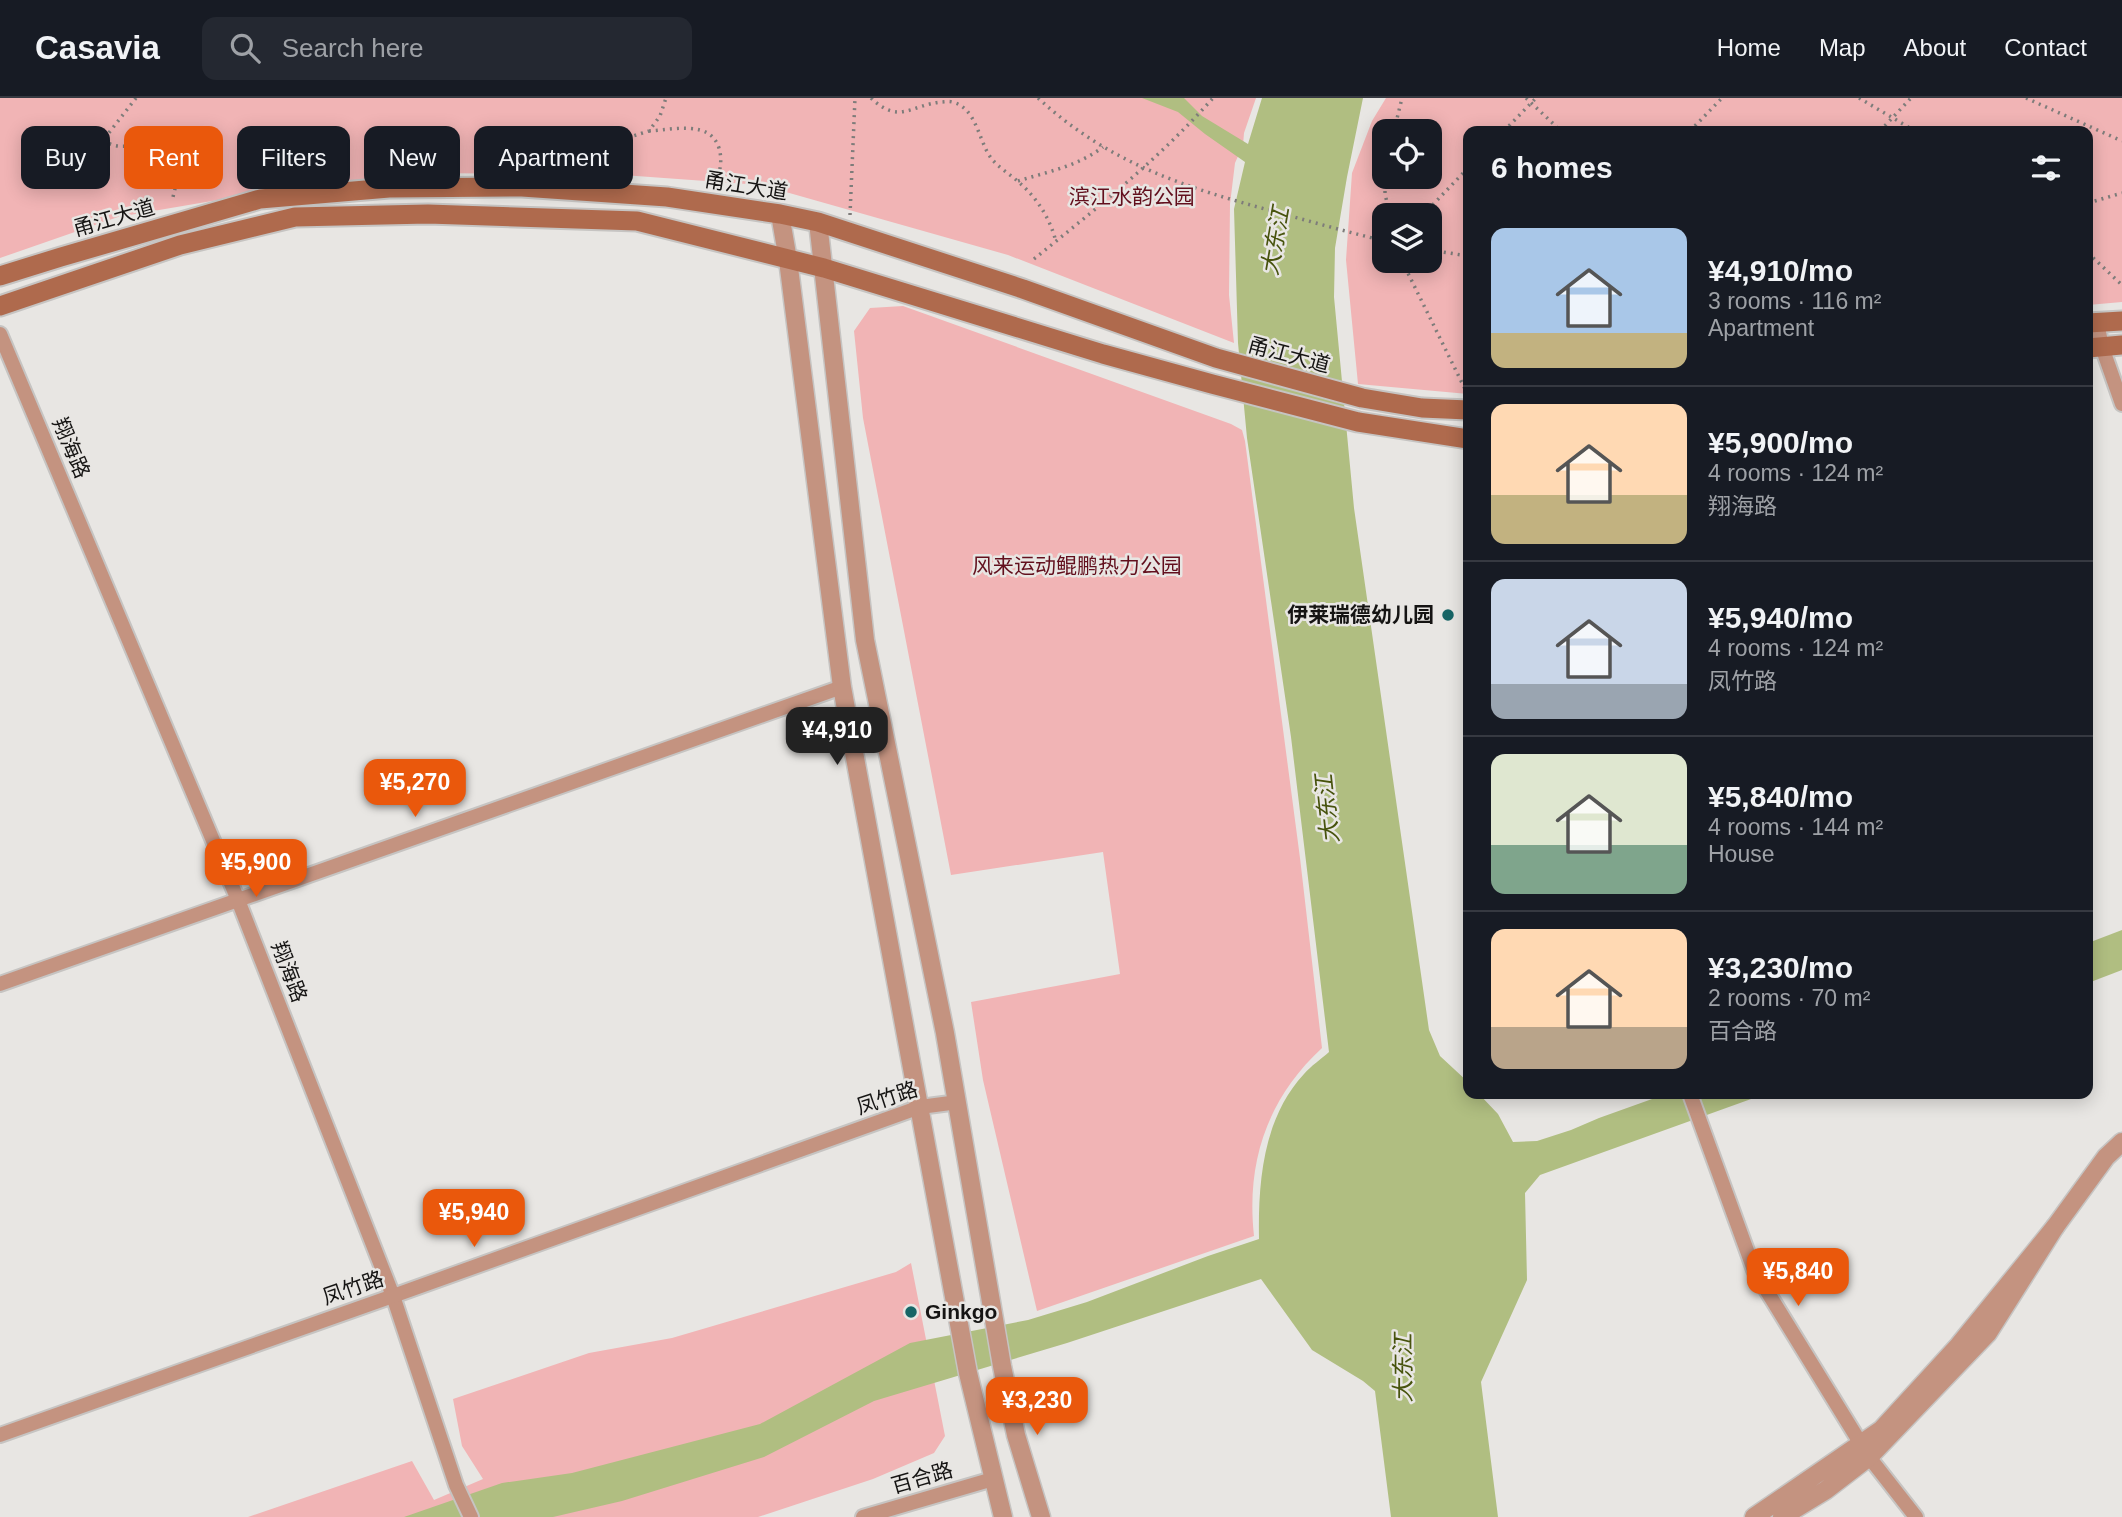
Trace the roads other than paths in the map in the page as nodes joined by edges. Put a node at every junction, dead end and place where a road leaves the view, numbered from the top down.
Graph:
1 (780, 214) junction
2 (818, 222) junction
3 (788, 260) junction
4 (824, 268) junction
5 (0, 276) edge
6 (0, 306) edge
7 (2122, 321) edge
8 (2093, 323) edge
9 (2093, 325) edge
10 (0, 334) edge
11 (2104, 347) edge
12 (2122, 404) edge
13 (1463, 410) edge
14 (1463, 438) edge
15 (842, 687) junction
16 (238, 900) junction
17 (0, 984) edge
18 (1692, 1099) edge
19 (958, 1102) junction
20 (920, 1107) junction
21 (2122, 1142) edge
22 (393, 1296) junction
23 (0, 1435) edge
24 (1865, 1451) junction
25 (993, 1479) junction
26 (471, 1517) edge
27 (863, 1517) edge
28 (1003, 1517) edge
29 (1041, 1517) edge
30 (1755, 1517) edge
31 (1782, 1517) edge
32 (1916, 1517) edge

1 - 2 main road, 甬江大道
1 - 3 street
1 - 5 main road, 甬江大道
2 - 4 street
2 - 13 main road, 甬江大道
3 - 4 main road
3 - 6 main road
3 - 15 street
4 - 14 main road
4 - 19 street
7 - 8 main road
9 - 11 street
10 - 16 street, 翔海路
11 - 12 street
15 - 16 street
15 - 20 street
16 - 17 street
16 - 22 street, 翔海路
18 - 24 street
19 - 20 street, 凤竹路
19 - 29 street
20 - 22 street, 凤竹路
20 - 25 street
21 - 24 street
22 - 23 street, 凤竹路
22 - 26 street, 翔海路
24 - 30 street
24 - 31 street
24 - 32 street
25 - 27 street, 百合路
25 - 28 street

